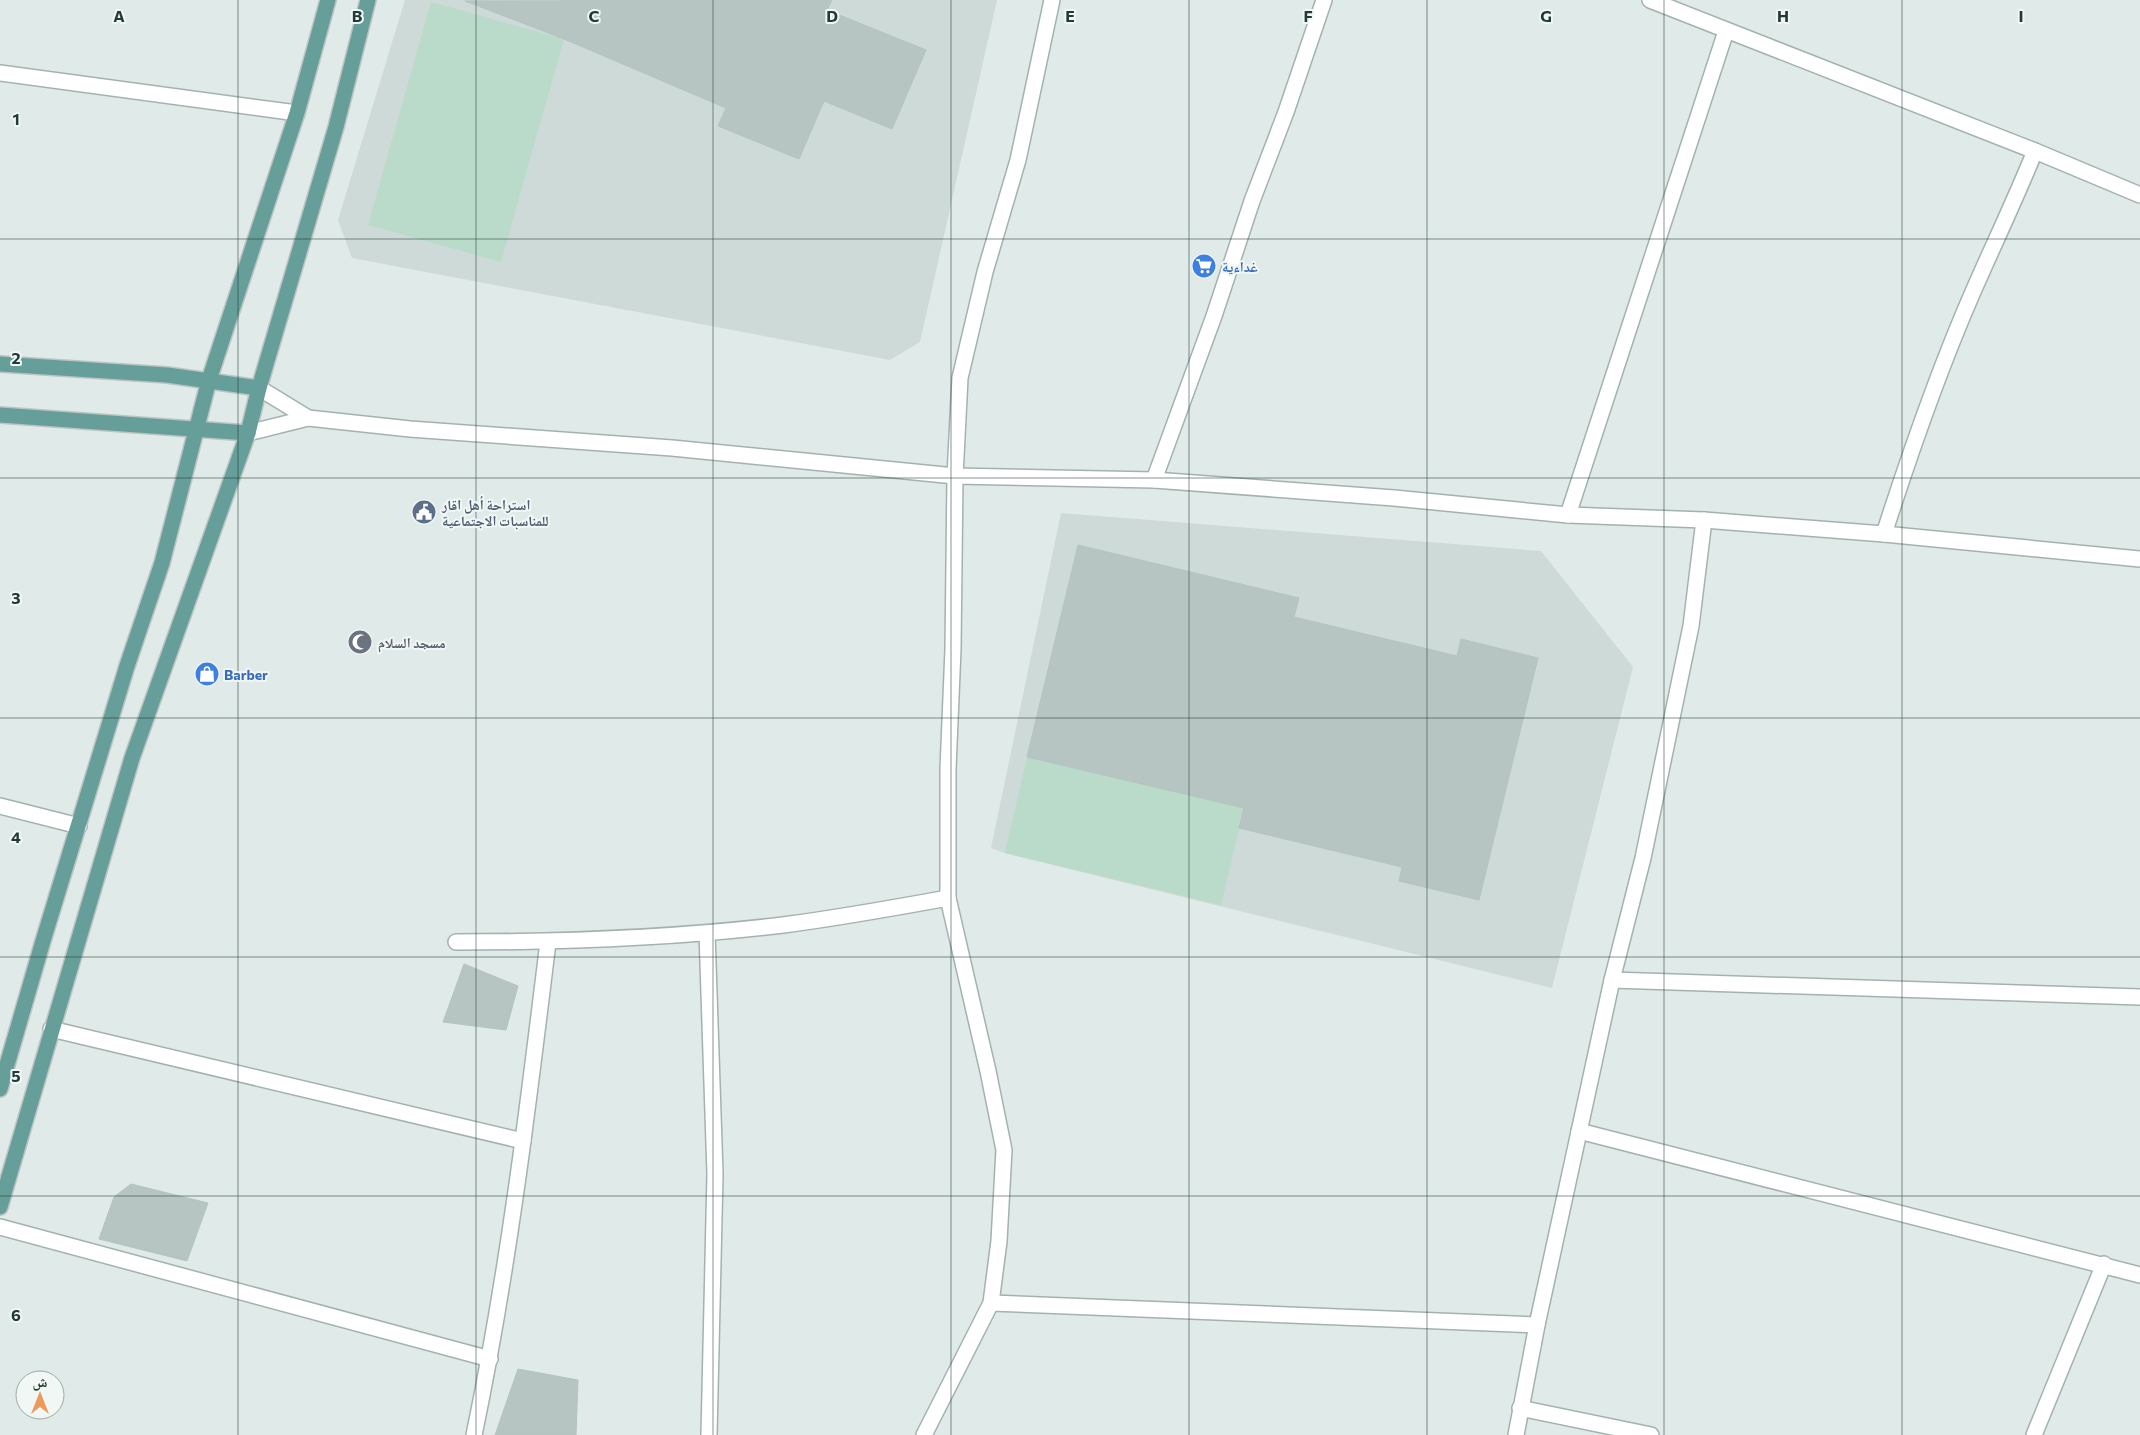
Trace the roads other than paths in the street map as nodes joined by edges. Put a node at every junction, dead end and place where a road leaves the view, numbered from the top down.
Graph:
1 (328, 0) edge
2 (368, 0) edge
3 (1052, 0) edge
4 (1324, 0) edge
5 (1650, 0) edge
6 (1726, 31) junction
7 (0, 73) edge
8 (297, 113) junction
9 (2035, 151) junction
10 (2140, 195) edge
11 (0, 364) edge
12 (209, 380) junction
13 (259, 388) junction
14 (0, 415) edge
15 (308, 418) junction
16 (198, 429) junction
17 (248, 433) junction
18 (955, 476) junction
19 (1154, 480) junction
20 (1568, 515) junction
21 (1704, 520) junction
22 (1884, 534) junction
23 (2140, 559) edge
24 (0, 806) edge
25 (79, 826) junction
26 (948, 898) junction
27 (707, 933) junction
28 (456, 942) dead end
29 (548, 942) junction
30 (1612, 980) junction
31 (2140, 997) edge
32 (51, 1029) junction
33 (0, 1089) edge
34 (1579, 1132) junction
35 (523, 1141) junction
36 (0, 1207) edge
37 (0, 1227) edge
38 (2104, 1264) junction
39 (2140, 1275) edge
40 (991, 1303) junction
41 (1537, 1326) junction
42 (490, 1359) junction
43 (1520, 1408) junction
44 (474, 1435) edge
45 (709, 1435) edge
46 (924, 1435) edge
47 (1516, 1435) edge
48 (1652, 1435) edge
49 (2034, 1435) edge

1 - 8 main road
2 - 13 main road
3 - 18 street
4 - 19 street
5 - 6 street
6 - 9 street
6 - 20 street
7 - 8 street
8 - 12 main road
9 - 10 street
9 - 22 street
11 - 12 main road
12 - 13 main road
12 - 16 main road
13 - 15 street
13 - 17 main road
14 - 16 main road
15 - 17 street
15 - 18 street
16 - 17 main road
16 - 25 main road
17 - 32 main road
18 - 19 street
18 - 26 street
19 - 20 street
20 - 21 street
21 - 22 street
21 - 30 street
22 - 23 street
24 - 25 street
25 - 33 main road
26 - 27 street
26 - 40 street
27 - 29 street
27 - 45 street
28 - 29 street
29 - 35 street
30 - 31 street
30 - 34 street
32 - 35 street
32 - 36 main road
34 - 38 street
34 - 41 street
35 - 42 street
37 - 42 street
38 - 39 street
38 - 49 street
40 - 41 street
40 - 46 street
41 - 43 street
42 - 44 street
43 - 47 street
43 - 48 street

